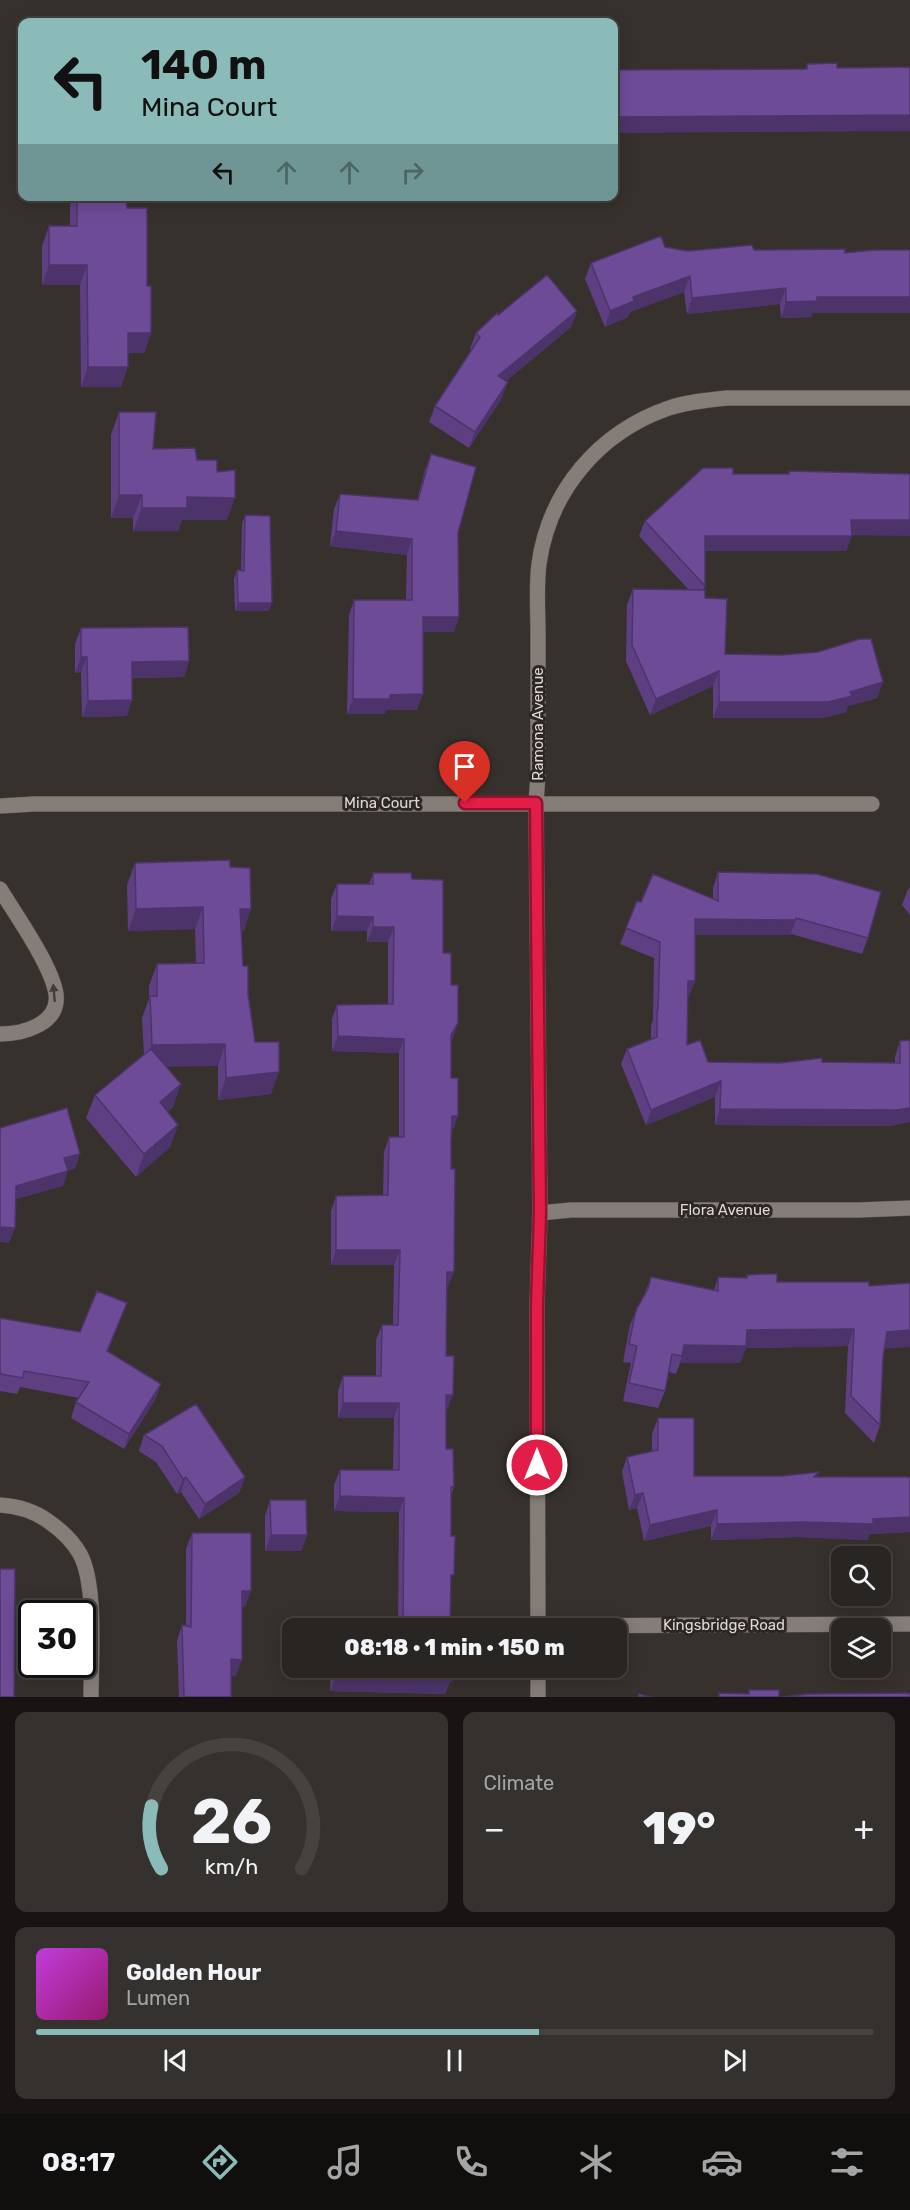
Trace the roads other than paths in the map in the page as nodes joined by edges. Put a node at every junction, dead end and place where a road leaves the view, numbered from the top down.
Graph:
1 (910, 398) edge
2 (536, 803) junction
3 (872, 804) dead end
4 (0, 806) edge
5 (0, 889) edge
6 (0, 1034) edge
7 (910, 1208) edge
8 (540, 1214) junction
9 (0, 1505) edge
10 (538, 1618) edge
11 (910, 1624) edge
12 (627, 1626) edge
13 (538, 1678) edge
14 (91, 1697) edge
15 (538, 1697) edge

1 - 2 street, Ramona Avenue
2 - 3 street, Mina Court
2 - 4 street, Mina Court
2 - 8 street, Ramona Avenue
6 -> 5 street
7 - 8 street, Flora Avenue
8 - 10 street, Ramona Avenue
9 - 14 street
11 - 12 street, Kingsbridge Road
13 - 15 street

